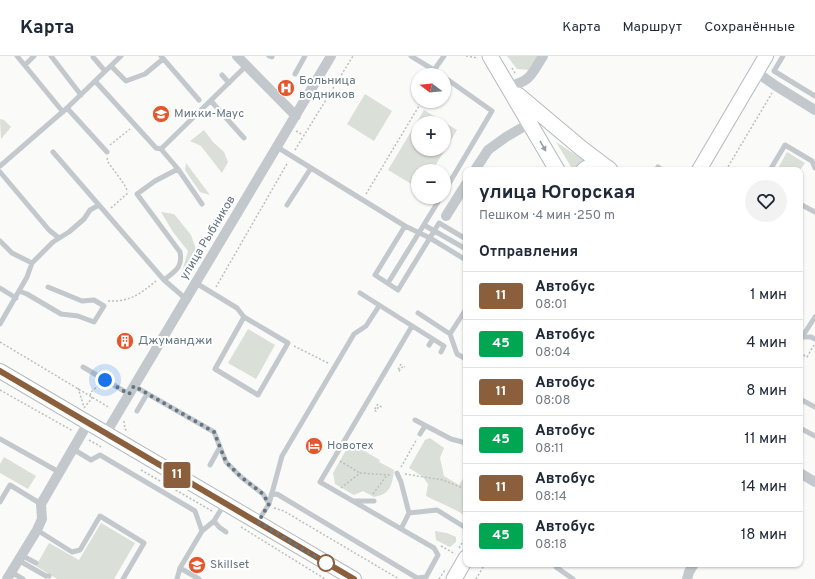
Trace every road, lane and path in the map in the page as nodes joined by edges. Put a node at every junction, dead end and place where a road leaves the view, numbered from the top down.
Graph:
1 (17, 56) edge
2 (34, 56) edge
3 (51, 56) edge
4 (122, 56) edge
5 (237, 56) edge
6 (305, 56) edge
7 (331, 56) edge
8 (352, 56) edge
9 (411, 56) edge
10 (444, 56) edge
11 (466, 56) edge
12 (543, 56) edge
13 (766, 56) edge
14 (783, 56) edge
15 (93, 57) dead end
16 (484, 57) edge
17 (162, 58) edge
18 (419, 58) edge
19 (25, 65) junction
20 (111, 66) junction
21 (246, 66) junction
22 (432, 68) edge
23 (435, 68) edge
24 (106, 71) junction
25 (756, 72) junction
26 (295, 74) dead end
27 (222, 75) dead end
28 (95, 81) junction
29 (451, 82) edge
30 (229, 83) junction
31 (776, 86) junction
32 (508, 87) junction
33 (81, 95) junction
34 (815, 96) edge
35 (199, 100) dead end
36 (211, 101) junction
37 (418, 108) edge
38 (65, 110) junction
39 (815, 110) edge
40 (296, 116) junction
41 (530, 123) junction
42 (135, 125) junction
43 (244, 138) dead end
44 (277, 147) junction
45 (161, 149) junction
46 (105, 151) junction
47 (53, 152) dead end
48 (291, 156) junction
49 (0, 166) edge
50 (477, 167) edge
51 (555, 167) edge
52 (588, 167) edge
53 (600, 167) edge
54 (607, 167) edge
55 (701, 167) edge
56 (728, 167) edge
57 (772, 167) edge
58 (311, 168) junction
59 (815, 168) edge
60 (178, 169) junction
61 (0, 172) edge
62 (451, 180) edge
63 (463, 189) edge
64 (128, 192) junction
65 (137, 194) junction
66 (362, 200) junction
67 (202, 204) dead end
68 (437, 204) edge
69 (100, 205) junction
70 (287, 205) dead end
71 (803, 206) edge
72 (106, 212) junction
73 (815, 212) edge
74 (446, 216) dead end
75 (424, 225) junction
76 (405, 226) junction
77 (434, 230) junction
78 (419, 233) junction
79 (463, 237) edge
80 (59, 238) junction
81 (430, 238) junction
82 (0, 241) edge
83 (463, 247) edge
84 (463, 258) edge
85 (32, 263) junction
86 (162, 278) junction
87 (196, 283) junction
88 (388, 283) junction
89 (48, 287) dead end
90 (0, 288) edge
91 (19, 291) junction
92 (212, 293) junction
93 (360, 293) dead end
94 (16, 298) junction
95 (186, 299) junction
96 (106, 301) dead end
97 (379, 306) junction
98 (418, 313) dead end
99 (463, 314) edge
100 (244, 317) junction
101 (815, 317) edge
102 (0, 324) edge
103 (412, 326) junction
104 (450, 334) junction
105 (803, 334) edge
106 (803, 337) edge
107 (433, 339) junction
108 (815, 339) edge
109 (0, 342) edge
110 (288, 343) junction
111 (815, 343) edge
112 (429, 345) dead end
113 (441, 352) dead end
114 (803, 355) edge
115 (463, 357) edge
116 (401, 364) dead end
117 (335, 366) junction
118 (83, 367) dead end
119 (405, 367) dead end
120 (0, 371) edge
121 (105, 380) junction
122 (78, 388) junction
123 (0, 390) edge
124 (131, 390) junction
125 (147, 394) junction
126 (92, 398) junction
127 (803, 401) edge
128 (378, 404) dead end
129 (382, 407) dead end
130 (815, 407) edge
131 (85, 408) dead end
132 (137, 411) dead end
133 (118, 413) junction
134 (415, 420) dead end
135 (88, 422) junction
136 (425, 426) junction
137 (803, 430) edge
138 (106, 433) junction
139 (420, 434) dead end
140 (80, 435) junction
141 (131, 436) dead end
142 (815, 436) edge
143 (0, 439) edge
144 (416, 441) dead end
145 (463, 442) edge
146 (220, 447) junction
147 (72, 449) junction
148 (108, 451) dead end
149 (335, 458) junction
150 (210, 465) dead end
151 (135, 467) dead end
152 (58, 472) junction
153 (397, 472) junction
154 (360, 473) junction
155 (387, 475) junction
156 (803, 475) edge
157 (815, 482) edge
158 (463, 486) edge
159 (338, 493) junction
160 (271, 495) junction
161 (353, 501) junction
162 (367, 501) junction
163 (374, 501) dead end
164 (0, 502) edge
165 (41, 504) junction
166 (269, 504) junction
167 (222, 508) junction
168 (409, 513) junction
169 (214, 521) junction
170 (258, 522) junction
171 (239, 525) dead end
172 (463, 526) edge
173 (401, 529) junction
174 (37, 530) junction
175 (202, 531) junction
176 (226, 532) dead end
177 (20, 558) junction
178 (36, 563) dead end
179 (463, 563) edge
180 (483, 567) edge
181 (556, 567) edge
182 (692, 567) edge
183 (180, 568) junction
184 (9, 575) edge
185 (49, 576) dead end
186 (23, 579) edge
187 (122, 579) edge
188 (177, 579) edge
189 (199, 579) edge
190 (325, 579) edge
191 (354, 579) edge
192 (399, 579) edge
193 (454, 579) edge
194 (476, 579) edge
195 (573, 579) edge
196 (687, 579) edge

1 - 19 lane
2 - 19 lane
3 - 33 lane
4 - 20 lane
5 - 21 street
6 - 26 lane
7 - 40 street, улица Рыбников
8 - 48 path
9 - 18 lane
10 - 23 lane
11 - 16 path
12 - 32 street
13 - 25 main road
14 - 34 lane
15 - 24 lane
16 - 32 main road
17 - 20 lane
17 - 35 lane
18 - 22 lane
19 - 38 lane
20 - 24 lane
21 - 30 lane
21 - 40 street
24 - 28 lane
25 - 31 street
25 - 55 main road
27 - 30 lane
28 - 33 lane
28 - 42 lane
29 - 62 lane
30 - 36 lane
31 - 39 street
31 - 56 path
32 - 41 main road
32 - 54 main road
33 - 38 lane
36 - 43 lane
36 - 45 lane
37 - 66 path
38 - 46 lane
38 - 49 lane
40 - 44 street, улица Рыбников
41 - 50 street
41 -> 51 main road
42 - 45 lane
42 - 46 path
44 - 48 lane
44 - 87 street, улица Рыбников
45 - 60 lane
46 - 64 path
47 - 69 lane
48 - 58 lane
48 - 92 path
52 - 53 main road
57 - 59 lane
58 - 66 lane
58 - 70 lane
60 - 65 lane
60 - 67 lane
61 - 80 lane
63 - 74 street
64 - 65 path
64 - 72 path
65 - 86 lane
66 - 76 lane
68 - 75 lane
69 - 72 lane
69 - 80 lane
71 - 73 lane
72 - 86 lane
75 - 77 lane
75 - 78 lane
76 - 78 lane
76 - 88 lane
77 - 79 lane
77 - 81 lane
77 - 83 lane
78 - 81 lane
78 - 88 lane
80 - 85 lane
81 - 84 lane
81 - 88 lane
82 - 85 lane
85 - 91 lane
86 - 95 lane
86 - 96 path
87 - 92 lane
87 - 95 street, улица Рыбников
89 - 91 lane
90 - 94 lane
91 - 94 lane
92 - 100 lane
93 - 97 lane
94 - 102 lane
95 - 124 street, улица Рыбников
97 - 103 lane
97 - 117 lane
98 - 104 lane
99 - 104 lane
100 - 110 lane
100 - 110 lane
101 - 105 lane
103 - 107 lane
103 - 149 lane
104 - 115 lane
106 - 108 lane
107 - 112 lane
107 - 113 lane
109 - 122 path
110 - 117 path
111 - 114 path
116 - 119 path
117 - 160 lane
118 - 121 lane
120 - 135 main road
121 - 124 lane
121 - 126 path
122 - 126 path
122 - 131 path
123 - 140 path
124 - 125 lane
124 - 133 street, улица Рыбников
125 - 132 lane
125 - 146 lane
126 - 133 path
127 - 130 lane
128 - 129 path
133 - 138 street, улица Рыбников
133 - 141 path
134 - 136 lane
135 - 138 main road
135 - 140 street
136 - 139 lane
136 - 145 lane
137 - 142 lane
138 - 167 main road
140 - 147 street
140 - 148 path
143 - 152 lane
144 - 153 path
146 - 150 lane
146 - 166 lane
147 - 152 street
147 - 175 lane
149 - 154 path
149 - 159 lane
151 - 167 path
152 - 165 street
153 - 155 path
153 - 158 path
153 - 168 lane
154 - 155 path
154 - 159 path
155 - 162 path
156 - 157 street
159 - 161 lane
160 - 166 lane
160 - 173 lane
161 - 162 lane
161 - 173 lane
162 - 163 lane
164 - 165 lane
165 - 174 street
166 - 170 lane
166 - 192 path
167 - 169 lane
167 - 170 main road
168 - 172 lane
168 - 173 lane
169 - 175 lane
169 - 176 lane
170 - 191 main road
171 - 190 path
174 - 177 street
174 - 187 lane
175 - 183 lane
177 - 178 lane
177 - 184 street
177 - 185 lane
179 - 193 main road
180 - 194 path
181 - 195 lane
182 - 196 street
183 - 188 lane
183 - 189 lane
184 - 186 lane

